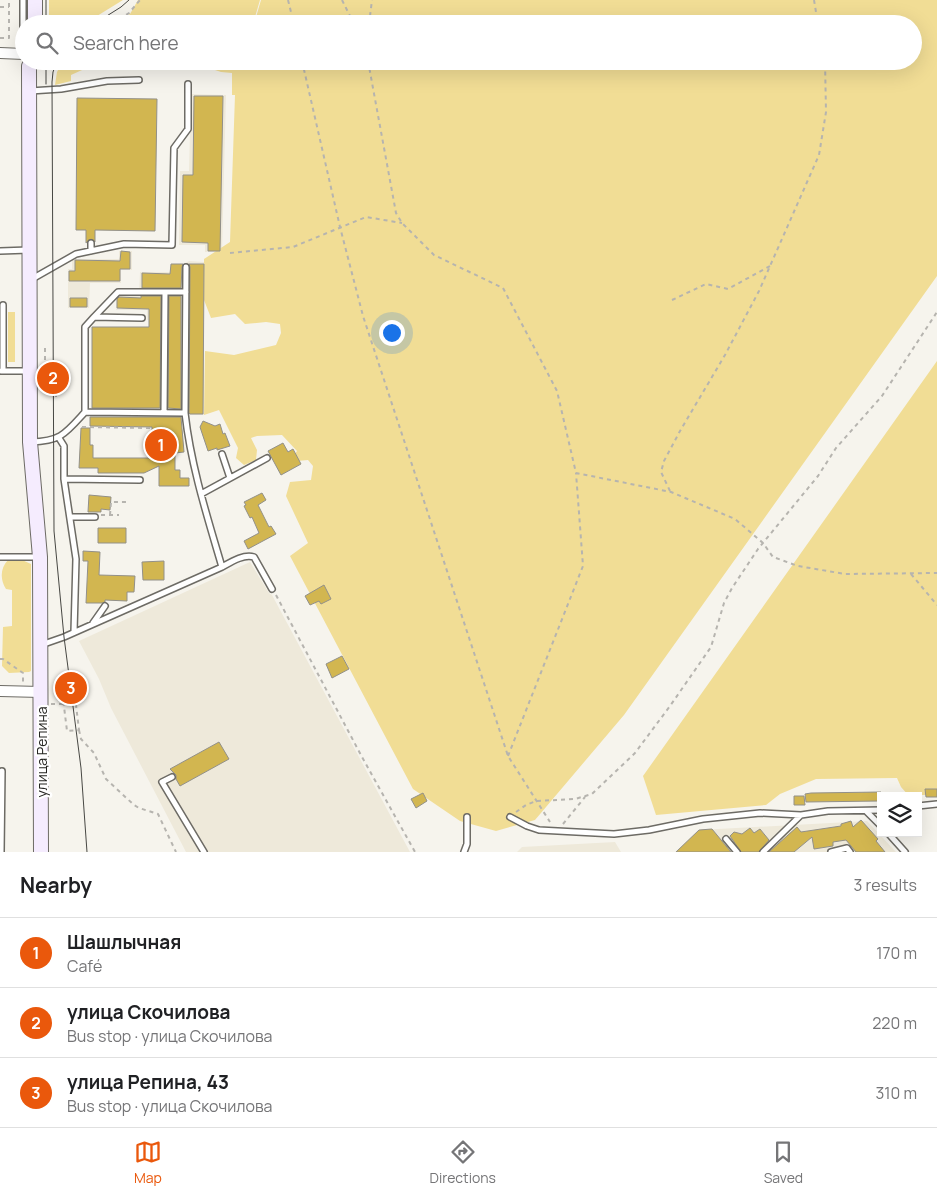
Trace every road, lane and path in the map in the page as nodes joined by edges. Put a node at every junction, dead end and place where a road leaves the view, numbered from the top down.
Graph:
1 (9, 0) edge
2 (23, 0) edge
3 (35, 0) edge
4 (140, 0) edge
5 (288, 0) edge
6 (342, 0) edge
7 (372, 0) edge
8 (814, 0) edge
9 (0, 7) edge
10 (9, 7) junction
11 (24, 15) edge
12 (38, 15) edge
13 (126, 15) edge
14 (292, 15) edge
15 (350, 15) edge
16 (370, 15) edge
17 (816, 15) edge
18 (0, 38) edge
19 (0, 53) edge
20 (15, 56) edge
21 (28, 70) edge
22 (304, 70) edge
23 (370, 70) edge
24 (825, 70) edge
25 (139, 80) dead end
26 (188, 84) dead end
27 (29, 91) junction
28 (402, 222) junction
29 (340, 227) junction
30 (91, 242) dead end
31 (0, 250) edge
32 (30, 250) junction
33 (91, 251) junction
34 (230, 252) dead end
35 (770, 266) junction
36 (186, 267) dead end
37 (30, 281) junction
38 (165, 292) junction
39 (186, 292) junction
40 (672, 300) dead end
41 (3, 305) dead end
42 (937, 312) edge
43 (94, 318) junction
44 (142, 318) dead end
45 (45, 365) dead end
46 (2, 371) edge
47 (30, 371) junction
48 (56, 397) dead end
49 (85, 412) junction
50 (164, 413) junction
51 (185, 413) junction
52 (71, 427) junction
53 (150, 428) dead end
54 (59, 438) junction
55 (30, 442) junction
56 (222, 454) dead end
57 (267, 458) dead end
58 (576, 473) junction
59 (230, 478) junction
60 (64, 480) junction
61 (140, 480) dead end
62 (671, 492) junction
63 (201, 494) junction
64 (126, 502) dead end
65 (110, 515) junction
66 (119, 515) dead end
67 (70, 517) junction
68 (95, 517) joint
69 (763, 543) junction
70 (0, 557) edge
71 (40, 557) junction
72 (222, 566) junction
73 (937, 573) edge
74 (911, 574) junction
75 (272, 589) joint
76 (937, 605) edge
77 (105, 606) dead end
78 (93, 624) junction
79 (74, 632) junction
80 (40, 645) junction
81 (0, 659) edge
82 (0, 692) edge
83 (23, 692) junction
84 (41, 692) junction
85 (79, 730) junction
86 (508, 756) junction
87 (2, 771) dead end
88 (172, 777) dead end
89 (585, 797) junction
90 (536, 801) junction
91 (937, 804) edge
92 (922, 806) edge
93 (877, 811) edge
94 (867, 812) junction
95 (801, 815) junction
96 (510, 816) joint
97 (467, 817) dead end
98 (877, 822) edge
99 (556, 832) junction
100 (892, 837) edge
101 (726, 839) dead end
102 (1, 852) edge
103 (41, 852) edge
104 (176, 852) edge
105 (204, 852) edge
106 (415, 852) edge
107 (464, 852) edge
108 (737, 852) edge
109 (762, 852) edge
110 (831, 852) edge
111 (850, 852) edge
112 (905, 852) edge

1 - 10 path
2 - 11 lane
3 - 12 street
4 - 13 path
5 - 14 path
6 - 15 path
7 - 16 path
8 - 17 path
9 - 10 path
10 - 18 path
19 - 20 street
21 - 27 street
22 - 29 path
23 - 28 path
24 - 35 path
25 - 27 lane
26 - 33 lane
27 - 32 street
28 - 29 path
28 - 58 path
29 - 34 path
29 - 86 path
30 - 33 lane
31 - 32 lane
32 - 37 street
33 - 37 lane
35 - 40 path
35 - 62 path
36 - 39 lane
37 - 47 street
38 - 39 lane
38 - 43 lane
38 - 50 lane
39 - 51 lane
41 - 46 lane
42 - 69 path
43 - 44 lane
43 - 49 lane
45 - 48 path
46 - 47 lane
47 - 55 street
49 - 50 lane
49 - 52 lane
50 - 51 lane
51 - 63 lane
52 - 53 path
52 - 54 lane
54 - 55 lane
54 - 60 lane
55 - 71 street
56 - 59 lane
57 - 59 lane
58 - 62 path
58 - 86 path
59 - 63 lane
60 - 61 lane
60 - 67 lane
62 - 69 path
63 - 72 lane
64 - 65 path
65 - 66 path
65 - 68 path
67 - 68 lane
67 - 79 lane
69 - 74 path
69 - 89 path
70 - 71 lane
71 - 80 street
72 - 75 lane
72 - 78 lane
73 - 74 path
74 - 76 path
75 - 106 path
77 - 78 lane
78 - 79 lane
79 - 80 lane
80 - 84 street
81 - 83 path
82 - 83 street, улица Репина
83 - 84 street, улица Репина
84 - 103 street, улица Репина
85 - 85 path
85 - 104 path
86 - 90 path
87 - 102 lane
88 - 105 lane
89 - 90 path
89 - 99 path
90 - 96 path
90 - 99 path
91 - 92 lane
93 - 94 lane
94 - 95 lane
94 - 98 lane
95 - 99 lane
95 - 109 lane
96 - 99 lane
97 - 107 lane
100 - 112 lane
101 - 108 lane
110 - 111 lane

